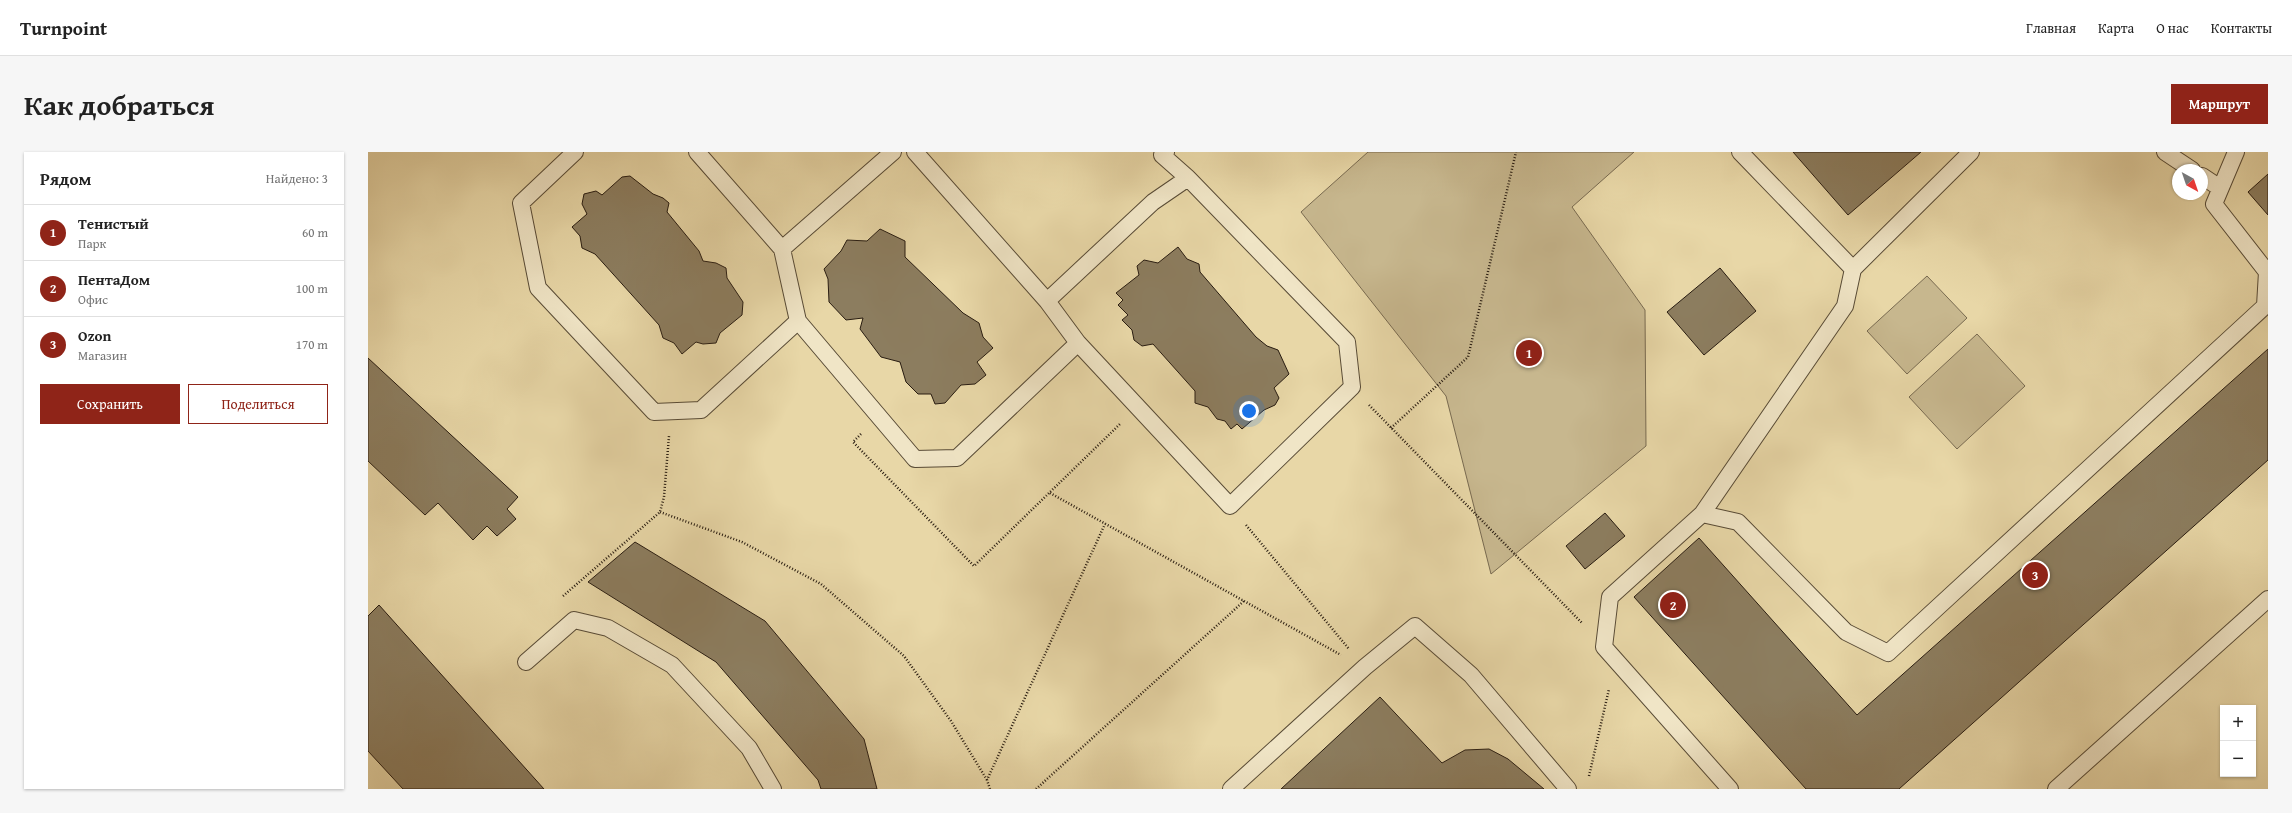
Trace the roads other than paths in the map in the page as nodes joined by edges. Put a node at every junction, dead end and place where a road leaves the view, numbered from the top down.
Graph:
1 (576, 152) edge
2 (697, 152) edge
3 (893, 152) edge
4 (915, 152) edge
5 (1740, 152) edge
6 (1971, 152) edge
7 (2165, 152) edge
8 (2236, 152) edge
9 (1162, 153) edge
10 (2183, 164) edge
11 (1188, 178) junction
12 (2208, 180) edge
13 (2220, 188) junction
14 (782, 248) junction
15 (1853, 270) junction
16 (1047, 301) junction
17 (798, 321) junction
18 (1078, 343) junction
19 (1702, 514) junction
20 (2268, 599) edge
21 (526, 662) dead end
22 (773, 789) edge
23 (1231, 789) edge
24 (1568, 789) edge
25 (1730, 789) edge
26 (2056, 789) edge

1 - 17 lane
2 - 14 lane
3 - 14 lane
4 - 16 lane
5 - 15 lane
6 - 15 lane
7 - 10 lane
8 - 13 lane
9 - 11 lane
11 - 16 lane
11 - 18 lane
12 - 13 lane
13 - 19 lane
14 - 17 lane
15 - 19 lane
16 - 18 lane
17 - 18 lane
19 - 25 lane
20 - 26 lane
21 - 22 lane
23 - 24 lane

